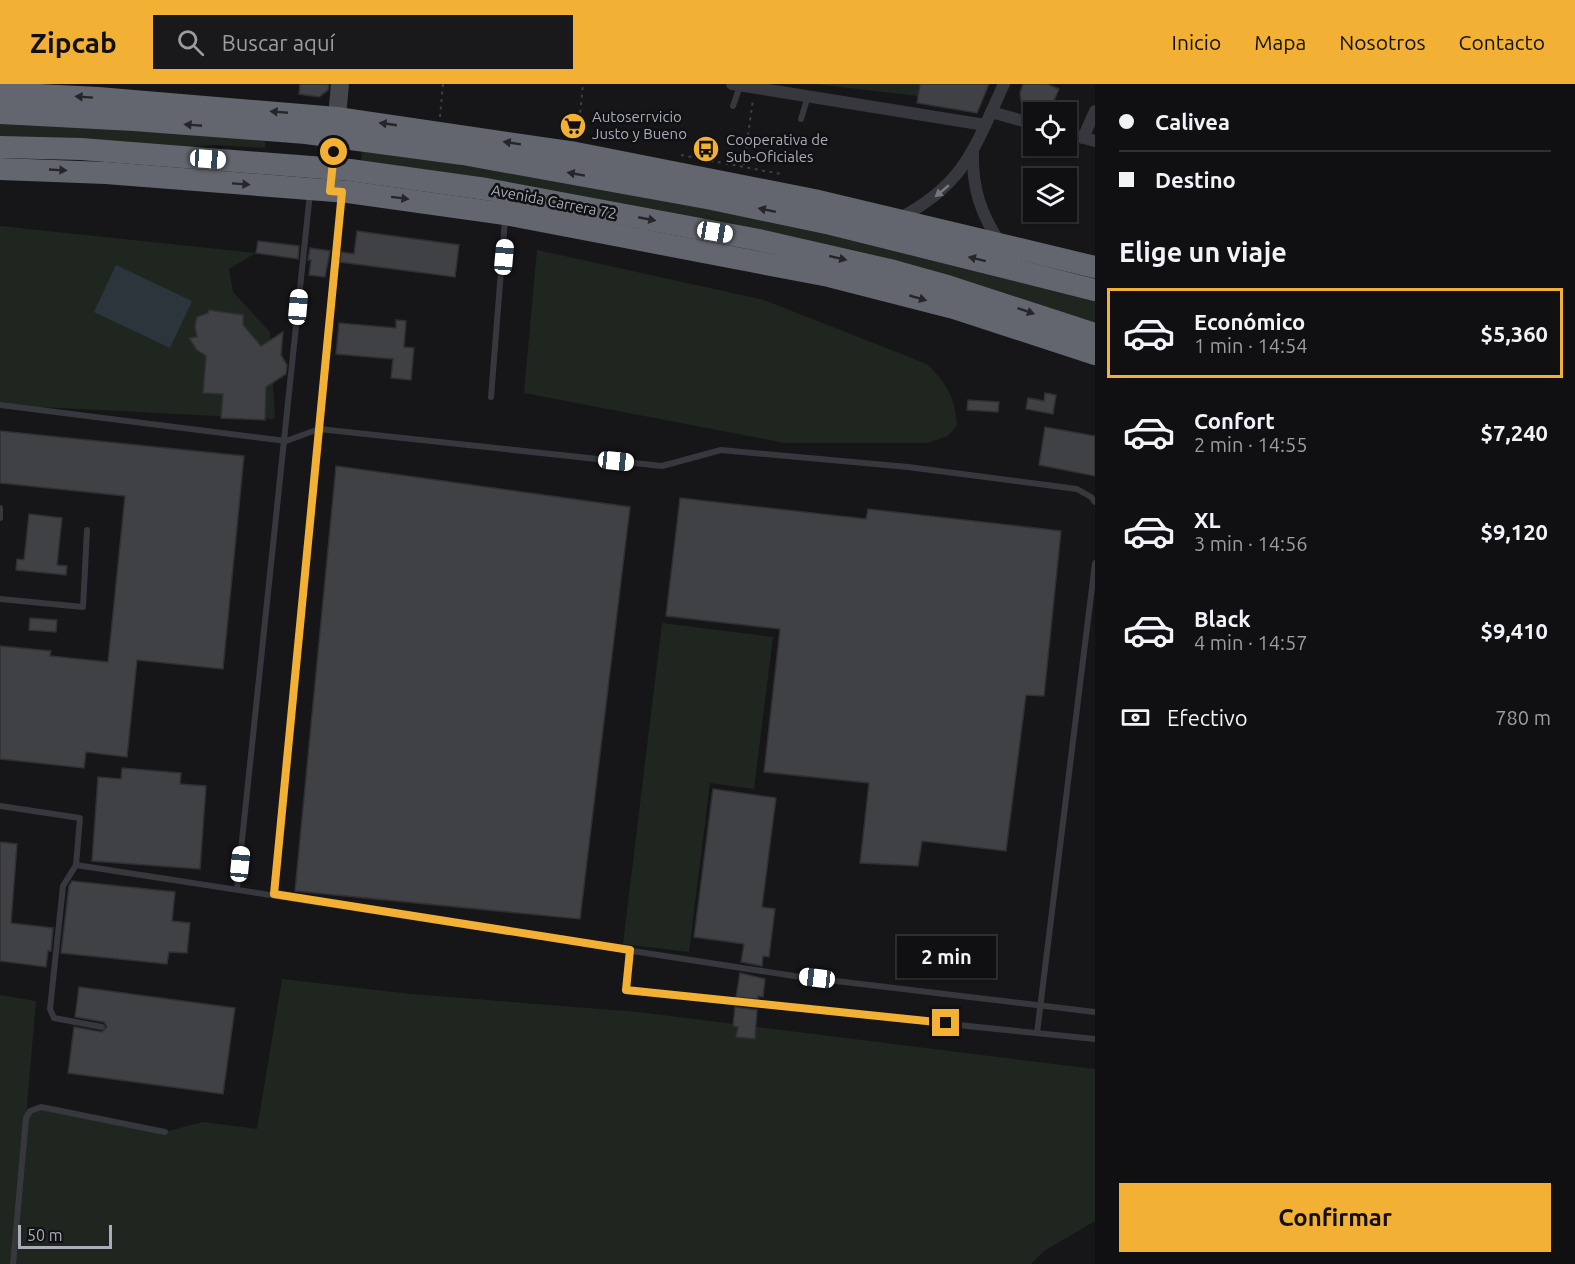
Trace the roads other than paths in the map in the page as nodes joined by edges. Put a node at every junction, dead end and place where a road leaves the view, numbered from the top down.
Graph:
1 (340, 84) edge
2 (1004, 84) edge
3 (736, 85) edge
4 (755, 86) edge
5 (0, 93) edge
6 (807, 96) junction
7 (733, 106) dead end
8 (1095, 111) edge
9 (991, 112) junction
10 (0, 113) edge
11 (801, 119) dead end
12 (1023, 121) edge
13 (985, 125) junction
14 (336, 127) junction
15 (1089, 139) edge
16 (0, 147) edge
17 (974, 150) junction
18 (0, 168) edge
19 (332, 168) junction
20 (680, 172) junction
21 (327, 191) junction
22 (712, 199) junction
23 (505, 214) junction
24 (899, 219) junction
25 (1001, 245) junction
26 (1095, 267) edge
27 (902, 274) junction
28 (861, 283) junction
29 (1095, 290) edge
30 (1095, 334) edge
31 (1095, 354) edge
32 (491, 397) dead end
33 (0, 405) edge
34 (319, 429) junction
35 (286, 441) junction
36 (1095, 502) edge
37 (0, 508) edge
38 (0, 518) edge
39 (87, 530) dead end
40 (1095, 563) edge
41 (0, 600) edge
42 (0, 806) edge
43 (76, 865) junction
44 (237, 888) junction
45 (274, 894) junction
46 (630, 950) junction
47 (1041, 1006) junction
48 (1095, 1012) edge
49 (102, 1026) dead end
50 (1037, 1033) junction
51 (1095, 1040) edge
52 (165, 1132) dead end
53 (13, 1264) edge

1 - 14 street
2 - 9 street
3 - 4 street
3 - 7 lane
4 - 6 street
14 -> 5 highway, Avenida Carrera 72
6 - 11 lane
6 - 13 street
8 - 15 street
9 - 12 street
9 - 13 street
14 -> 10 highway, Avenida Carrera 72
13 - 17 street
14 - 19 street
20 -> 14 highway, Avenida Carrera 72
22 -> 14 highway, Avenida Carrera 72
16 - 19 highway, Avenida Carrera 72
17 -> 24 street
17 - 25 street
18 -> 21 highway, Avenida Carrera 72
19 - 21 street
19 -> 27 highway, Avenida Carrera 72
20 - 22 highway
20 - 24 highway, Avenida Carrera 72
21 -> 23 highway, Avenida Carrera 72
21 - 34 lane
21 - 35 lane
29 -> 22 highway, Avenida Carrera 72
23 - 28 highway, Avenida Carrera 72
23 - 32 lane
24 - 25 highway, Avenida Carrera 72
25 - 26 highway, Avenida Carrera 72
27 - 28 highway
27 -> 30 highway, Avenida Carrera 72
28 -> 31 highway, Avenida Carrera 72
33 - 35 lane
34 - 35 lane
34 - 36 lane
34 - 45 lane
35 - 44 lane
37 - 38 lane
39 - 41 lane
40 - 47 lane
42 - 43 lane
43 - 44 lane
43 - 49 lane
44 - 45 lane
45 - 46 lane
46 - 47 lane
46 - 50 lane
47 - 48 lane
47 - 50 lane
50 - 51 lane
52 - 53 lane

